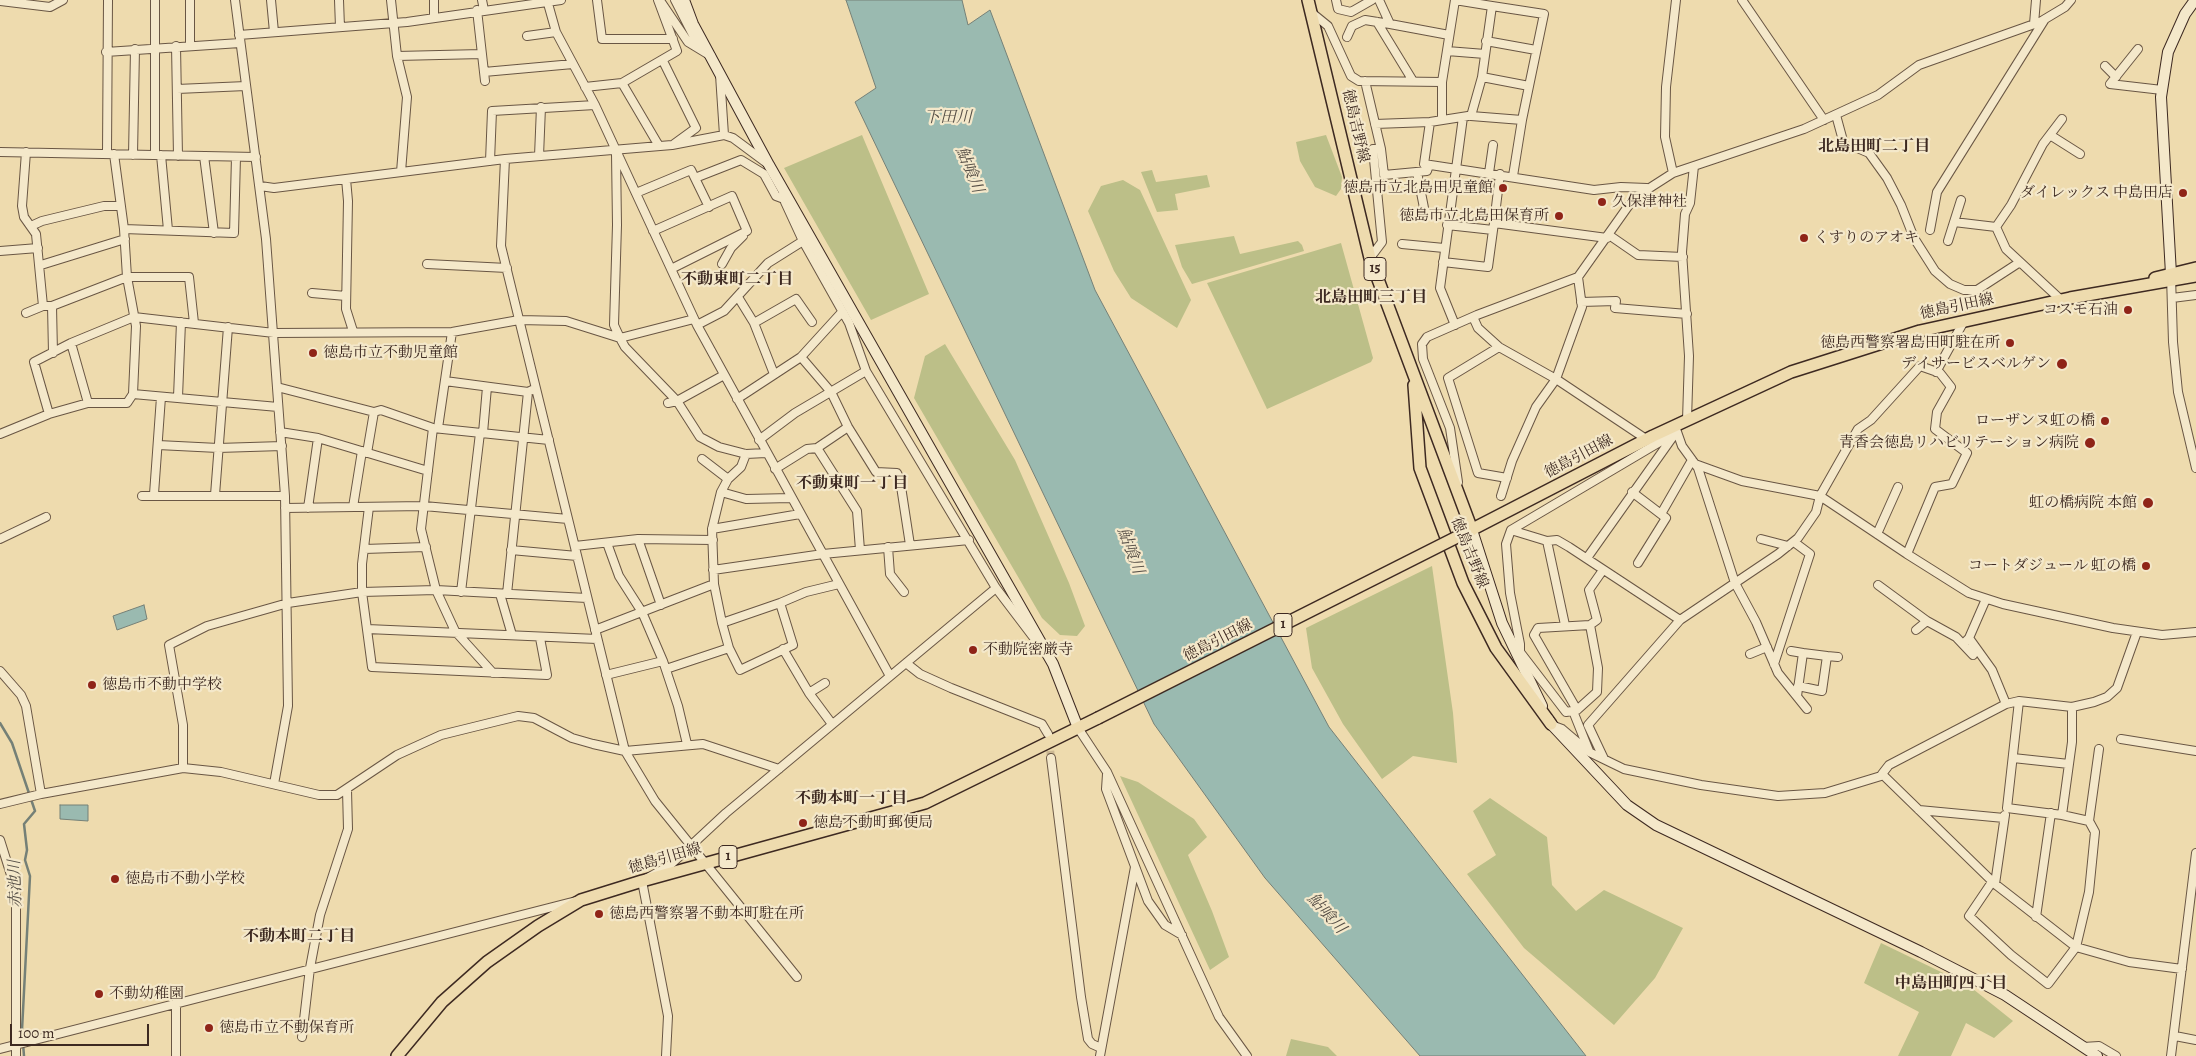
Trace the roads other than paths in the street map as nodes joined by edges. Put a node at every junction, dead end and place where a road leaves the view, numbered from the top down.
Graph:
1 (63, 0) edge
2 (108, 0) edge
3 (155, 0) edge
4 (190, 0) edge
5 (235, 0) edge
6 (271, 0) edge
7 (339, 0) edge
8 (391, 0) edge
9 (434, 0) edge
10 (482, 0) edge
11 (561, 0) edge
12 (597, 0) edge
13 (659, 0) edge
14 (675, 0) edge
15 (684, 0) edge
16 (1308, 0) edge
17 (1336, 0) edge
18 (1372, 0) edge
19 (1379, 0) edge
20 (1455, 0) edge
21 (1676, 0) edge
22 (1742, 0) edge
23 (2036, 0) edge
24 (2070, 0) edge
25 (2195, 0) edge
26 (0, 1) edge
27 (547, 1) edge
28 (1484, 2) edge
29 (510, 3) edge
30 (1492, 6) junction
31 (480, 10) junction
32 (1312, 13) junction
33 (434, 18) junction
34 (2045, 18) junction
35 (1377, 22) junction
36 (393, 23) junction
37 (1390, 24) junction
38 (2034, 24) junction
39 (340, 27) junction
40 (274, 32) junction
41 (556, 32) junction
42 (1449, 34) junction
43 (527, 36) dead end
44 (1347, 37) dead end
45 (239, 39) junction
46 (673, 39) junction
47 (1486, 41) junction
48 (190, 45) junction
49 (176, 46) junction
50 (153, 48) junction
51 (2138, 49) dead end
52 (135, 50) junction
53 (1536, 50) junction
54 (1447, 51) junction
55 (106, 52) junction
56 (482, 54) junction
57 (1484, 54) junction
58 (397, 56) junction
59 (712, 57) junction
60 (663, 61) junction
61 (573, 64) junction
62 (2105, 66) dead end
63 (720, 70) junction
64 (484, 72) junction
65 (1482, 77) junction
66 (2116, 77) junction
67 (484, 81) dead end
68 (1365, 81) junction
69 (1414, 82) junction
70 (1442, 82) junction
71 (622, 83) junction
72 (246, 86) junction
73 (1529, 86) junction
74 (585, 87) junction
75 (177, 90) junction
76 (2162, 90) junction
77 (595, 105) junction
78 (541, 107) junction
79 (1836, 115) junction
80 (1467, 116) junction
81 (1442, 119) junction
82 (2062, 119) dead end
83 (1522, 120) junction
84 (1824, 120) junction
85 (1430, 122) junction
86 (1375, 124) junction
87 (724, 135) junction
88 (2050, 135) junction
89 (672, 145) junction
90 (1493, 145) dead end
91 (659, 146) junction
92 (1381, 149) junction
93 (616, 150) junction
94 (0, 152) edge
95 (26, 152) junction
96 (111, 154) junction
97 (2080, 154) dead end
98 (133, 155) junction
99 (158, 155) junction
100 (178, 156) junction
101 (204, 156) junction
102 (539, 156) junction
103 (236, 157) junction
104 (256, 157) junction
105 (505, 159) junction
106 (490, 161) junction
107 (770, 165) junction
108 (1429, 165) junction
109 (1694, 166) junction
110 (1455, 168) junction
111 (401, 172) junction
112 (1418, 172) junction
113 (1489, 173) junction
114 (1673, 173) junction
115 (1500, 174) junction
116 (1514, 176) junction
117 (694, 178) junction
118 (346, 179) junction
119 (781, 183) junction
120 (260, 186) junction
121 (1647, 188) junction
122 (636, 193) junction
123 (784, 198) junction
124 (1960, 200) dead end
125 (120, 206) junction
126 (709, 206) junction
127 (1425, 213) dead end
128 (1954, 222) junction
129 (1447, 225) junction
130 (31, 226) junction
131 (1493, 226) junction
132 (1996, 228) junction
133 (124, 229) junction
134 (168, 230) junction
135 (1930, 230) dead end
136 (653, 231) junction
137 (748, 231) junction
138 (214, 233) junction
139 (1608, 236) junction
140 (124, 239) junction
141 (1948, 240) dead end
142 (804, 241) junction
143 (1402, 244) dead end
144 (38, 248) junction
145 (1444, 248) junction
146 (0, 251) edge
147 (1683, 257) junction
148 (1370, 258) junction
149 (1443, 262) junction
150 (2020, 262) junction
151 (427, 264) dead end
152 (722, 264) dead end
153 (41, 265) junction
154 (506, 268) junction
155 (2196, 268) edge
156 (671, 269) junction
157 (2196, 276) edge
158 (127, 277) junction
159 (1578, 277) junction
160 (2171, 278) junction
161 (312, 293) dead end
162 (2196, 295) edge
163 (346, 296) junction
164 (738, 297) junction
165 (2172, 298) junction
166 (2061, 300) junction
167 (1581, 302) junction
168 (48, 306) junction
169 (842, 312) junction
170 (26, 313) dead end
171 (1687, 314) junction
172 (134, 317) junction
173 (1473, 317) junction
174 (519, 320) junction
175 (1964, 321) junction
176 (182, 322) junction
177 (695, 322) junction
178 (812, 322) dead end
179 (194, 323) junction
180 (754, 324) junction
181 (1455, 325) junction
182 (228, 327) junction
183 (353, 331) junction
184 (452, 332) junction
185 (274, 333) junction
186 (620, 338) junction
187 (71, 343) junction
188 (1499, 347) junction
189 (53, 353) junction
190 (801, 357) junction
191 (866, 371) junction
192 (1414, 372) junction
193 (1936, 372) junction
194 (774, 374) junction
195 (724, 375) junction
196 (1556, 379) junction
197 (445, 381) junction
198 (278, 388) junction
199 (487, 388) junction
200 (536, 388) junction
201 (528, 392) junction
202 (831, 392) junction
203 (133, 394) junction
204 (161, 397) junction
205 (178, 397) junction
206 (736, 398) junction
207 (677, 401) junction
208 (88, 403) junction
209 (222, 403) junction
210 (668, 403) dead end
211 (278, 407) junction
212 (374, 412) junction
213 (49, 414) junction
214 (1687, 420) junction
215 (848, 427) junction
216 (436, 428) junction
217 (1676, 429) junction
218 (280, 432) junction
219 (481, 433) junction
220 (0, 434) edge
221 (318, 438) junction
222 (523, 438) junction
223 (1646, 439) junction
224 (549, 440) junction
225 (759, 440) junction
226 (158, 445) junction
227 (282, 446) junction
228 (218, 448) junction
229 (817, 448) junction
230 (364, 452) junction
231 (766, 453) junction
232 (746, 454) junction
233 (702, 458) dead end
234 (1693, 462) junction
235 (2196, 466) edge
236 (775, 469) junction
237 (428, 471) junction
238 (1507, 478) junction
239 (728, 479) junction
240 (1898, 487) dead end
241 (721, 492) junction
242 (1632, 492) junction
243 (154, 494) junction
244 (215, 495) junction
245 (142, 496) dead end
246 (285, 496) junction
247 (1502, 496) dead end
248 (1820, 496) junction
249 (791, 498) junction
250 (1460, 501) junction
251 (424, 506) junction
252 (353, 507) junction
253 (370, 507) junction
254 (285, 508) junction
255 (308, 508) junction
256 (472, 510) junction
257 (515, 514) junction
258 (800, 514) junction
259 (1660, 514) junction
260 (46, 517) dead end
261 (568, 519) junction
262 (712, 529) junction
263 (1511, 530) junction
264 (1470, 531) junction
265 (1877, 534) junction
266 (0, 539) edge
267 (638, 539) junction
268 (1760, 539) dead end
269 (712, 540) junction
270 (969, 540) junction
271 (1547, 541) junction
272 (607, 543) junction
273 (1791, 544) junction
274 (910, 545) junction
275 (575, 546) junction
276 (426, 547) junction
277 (888, 547) junction
278 (364, 549) junction
279 (511, 550) junction
280 (860, 550) junction
281 (822, 554) junction
282 (1907, 554) junction
283 (577, 556) junction
284 (1587, 558) junction
285 (1638, 563) dead end
286 (713, 570) junction
287 (1603, 570) junction
288 (1735, 582) junction
289 (714, 584) junction
290 (839, 584) junction
291 (1878, 585) dead end
292 (996, 588) junction
293 (436, 590) junction
294 (362, 592) junction
295 (461, 592) junction
296 (904, 592) dead end
297 (504, 594) junction
298 (588, 598) junction
299 (1986, 598) junction
300 (288, 603) junction
301 (780, 603) junction
302 (661, 605) junction
303 (642, 612) junction
304 (1680, 620) junction
305 (1927, 621) junction
306 (722, 623) junction
307 (1590, 625) junction
308 (1565, 626) junction
309 (367, 629) junction
310 (595, 630) junction
311 (1916, 630) dead end
312 (455, 631) junction
313 (2137, 632) junction
314 (2196, 632) edge
315 (512, 634) junction
316 (540, 638) junction
317 (1969, 638) junction
318 (598, 639) junction
319 (1962, 644) junction
320 (1767, 647) junction
321 (729, 648) junction
322 (783, 649) junction
323 (1791, 651) dead end
324 (1803, 653) junction
325 (1750, 654) dead end
326 (1973, 655) dead end
327 (1827, 656) junction
328 (1520, 657) junction
329 (1838, 657) dead end
330 (906, 663) junction
331 (1053, 664) junction
332 (1774, 664) junction
333 (664, 665) junction
334 (0, 670) edge
335 (493, 673) junction
336 (606, 675) junction
337 (890, 676) junction
338 (825, 683) dead end
339 (1798, 686) junction
340 (809, 693) junction
341 (1797, 696) junction
342 (2019, 701) junction
343 (2006, 704) junction
344 (2072, 707) junction
345 (1808, 709) dead end
346 (1575, 710) junction
347 (832, 724) junction
348 (1551, 724) junction
349 (1078, 728) junction
350 (1048, 734) tunnel mouth
351 (2121, 739) dead end
352 (686, 744) junction
353 (2099, 749) dead end
354 (625, 750) junction
355 (2196, 751) edge
356 (1589, 752) junction
357 (1051, 758) tunnel mouth
358 (2013, 758) junction
359 (1604, 759) junction
360 (2069, 764) junction
361 (183, 768) junction
362 (779, 769) junction
363 (1107, 772) junction
364 (1881, 776) dead end
365 (274, 784) junction
366 (347, 790) junction
367 (41, 794) junction
368 (0, 804) edge
369 (2007, 808) junction
370 (1919, 810) junction
371 (2052, 813) junction
372 (2062, 815) junction
373 (2004, 818) junction
374 (2089, 820) junction
375 (0, 840) edge
376 (690, 844) junction
377 (2196, 853) edge
378 (703, 864) junction
379 (1135, 866) junction
380 (642, 881) junction
381 (1993, 883) junction
382 (581, 900) junction
383 (2036, 917) junction
384 (1182, 935) junction
385 (2076, 947) junction
386 (310, 968) junction
387 (2182, 969) junction
388 (797, 976) dead end
389 (176, 1003) junction
390 (2175, 1036) junction
391 (302, 1037) dead end
392 (2196, 1040) edge
393 (15, 1046) junction
394 (2082, 1047) junction
395 (0, 1049) edge
396 (1100, 1052) edge
397 (16, 1056) edge
398 (176, 1056) edge
399 (397, 1056) edge
400 (666, 1056) edge
401 (1247, 1056) edge
402 (2098, 1056) edge
403 (2116, 1056) edge
404 (2171, 1056) edge

1 - 26 street
2 - 55 street
3 - 50 street
4 - 48 street
5 - 45 street
6 - 40 street
7 - 39 street
8 - 36 street
9 - 33 street
10 - 31 street
11 - 27 street
12 - 46 street
13 - 46 street
13 - 59 street
14 - 59 street
15 - 59 street
16 - 32 main road, 徳島吉野線 / 15
17 - 18 street
19 - 37 street
20 - 28 street
20 - 42 street
21 - 114 street
22 - 84 street
23 - 38 street
24 - 34 street
25 - 76 street
27 - 29 street
27 - 41 street
28 - 30 street
29 - 31 street
30 - 47 street
30 - 53 street
31 - 33 street
31 - 56 street
32 - 68 street
32 - 148 main road, 徳島吉野線 / 15
33 - 36 street
34 - 38 street
34 - 135 street
35 - 37 street
35 - 44 street
35 - 69 street
36 - 39 street
36 - 58 street
37 - 42 street
38 - 79 street
39 - 40 street
40 - 45 street
41 - 43 street
41 - 61 street
42 - 54 street
45 - 48 street
45 - 72 street
46 - 60 street
47 - 53 street
47 - 57 street
48 - 49 street
49 - 50 street
49 - 75 street
50 - 52 street
50 - 99 street
51 - 66 street
52 - 55 street
52 - 98 street
53 - 73 street
54 - 57 street
54 - 70 street
55 - 96 street
56 - 58 street
56 - 64 street
57 - 65 street
58 - 111 street
59 - 63 street
60 - 71 street
60 - 89 street
61 - 64 street
61 - 74 street
62 - 66 street
63 - 87 street
63 - 107 street
64 - 67 street
65 - 73 street
65 - 80 street
66 - 76 street
68 - 69 street
68 - 86 street
69 - 70 street
70 - 81 street
71 - 74 street
71 - 91 street
72 - 75 street
72 - 104 street
73 - 83 street
74 - 77 street
75 - 100 street
76 - 160 street
77 - 78 street
77 - 93 street
78 - 102 street
78 - 106 street
79 - 84 street
79 - 150 street
80 - 81 street
80 - 83 street
80 - 110 street
81 - 85 street
82 - 88 street
83 - 116 street
84 - 109 street
85 - 86 street
85 - 108 street
86 - 92 street
87 - 89 street
87 - 107 street
88 - 97 street
88 - 132 street
89 - 91 street
90 - 113 street
91 - 93 street
92 - 112 street
92 - 148 street
93 - 102 street
93 - 122 street
93 - 186 street
94 - 95 street
95 - 96 street
95 - 130 street
96 - 98 street
96 - 125 street
98 - 99 street
99 - 100 street
99 - 134 street
100 - 101 street
101 - 103 street
101 - 138 street
102 - 105 street
103 - 104 street
103 - 138 street
104 - 120 street
105 - 106 street
105 - 154 street
106 - 111 street
107 - 119 street
108 - 110 street
108 - 112 street
109 - 114 street
109 - 147 street
110 - 113 street
110 - 129 street
111 - 118 street
112 - 127 street
113 - 115 street
114 - 121 street
115 - 116 street
115 - 131 street
116 - 121 street
117 - 122 street
117 - 123 street
117 - 126 street
118 - 120 street
118 - 163 street
119 - 123 street
119 - 331 street
120 - 185 street
121 - 139 street
122 - 136 street
123 - 142 street
124 - 128 street
125 - 130 street
125 - 133 street
126 - 136 street
126 - 137 street
128 - 132 street
128 - 141 street
129 - 131 street
129 - 145 street
130 - 144 street
131 - 139 street
131 - 149 street
132 - 150 street
133 - 134 street
133 - 140 street
134 - 138 street
136 - 156 street
137 - 152 street
137 - 156 street
139 - 147 street
139 - 159 street
140 - 153 street
140 - 158 street
142 - 164 street
142 - 169 street
143 - 145 street
144 - 146 street
144 - 153 street
145 - 149 street
147 - 171 street
148 - 192 main road, 徳島吉野線 / 15
149 - 181 street
150 - 166 street
151 - 154 street
153 - 168 street
154 - 174 street
155 - 160 main road, 徳島引田線 / 1
156 - 177 street
157 - 160 main road, 徳島引田線 / 1
158 - 168 street
158 - 172 street
158 - 179 street
159 - 167 street
159 - 173 street
160 - 165 street
160 - 166 main road, 徳島引田線 / 1
161 - 163 street
162 - 165 street
163 - 183 street
164 - 177 street
164 - 180 street
165 - 235 street
166 - 175 main road, 徳島引田線 / 1
167 - 171 street
167 - 196 street
168 - 170 street
168 - 189 street
169 - 190 street
169 - 191 street
171 - 214 street
172 - 176 street
172 - 187 street
172 - 203 street
173 - 181 street
173 - 188 street
174 - 184 street
174 - 186 street
174 - 200 street
175 - 193 street
175 - 214 main road, 徳島引田線 / 1
176 - 179 street
176 - 205 street
177 - 186 street
177 - 195 street
178 - 180 street
179 - 182 street
180 - 194 street
181 - 250 street
182 - 185 street
182 - 209 street
183 - 184 street
183 - 185 street
184 - 197 street
185 - 198 street
186 - 207 street
187 - 189 street
187 - 208 street
188 - 196 street
188 - 238 street
189 - 213 street
190 - 194 street
190 - 202 street
191 - 202 street
191 - 270 street
192 - 250 main road, 徳島吉野線 / 15
192 - 348 main road, 徳島吉野線 / 15
193 - 248 street
193 - 282 street
194 - 206 street
195 - 206 street
195 - 207 street
196 - 223 street
196 - 238 street
197 - 199 street
197 - 216 street
198 - 211 street
198 - 212 street
199 - 201 street
199 - 219 street
200 - 201 street
200 - 224 street
201 - 222 street
202 - 215 street
202 - 225 street
203 - 204 street
203 - 208 street
204 - 205 street
204 - 226 street
205 - 209 street
206 - 225 street
207 - 210 street
207 - 232 street
208 - 213 street
209 - 211 street
209 - 228 street
211 - 218 street
212 - 216 street
212 - 230 street
213 - 220 street
214 - 217 main road, 徳島引田線 / 1
215 - 229 street
215 - 274 street
216 - 219 street
216 - 237 street
217 - 223 main road, 徳島引田線 / 1
217 - 234 street
217 - 242 street
217 - 263 street
218 - 221 street
218 - 227 street
219 - 222 street
219 - 256 street
221 - 230 street
221 - 255 street
222 - 224 street
222 - 257 street
223 - 264 main road, 徳島引田線 / 1
224 - 261 street
225 - 231 street
226 - 228 street
226 - 243 street
227 - 228 street
227 - 246 street
228 - 244 street
229 - 236 street
229 - 280 street
230 - 237 street
230 - 252 street
231 - 232 street
231 - 236 street
232 - 239 street
233 - 239 street
234 - 248 street
234 - 259 street
234 - 288 street
236 - 249 street
237 - 251 street
238 - 247 street
239 - 241 street
240 - 265 street
241 - 249 street
241 - 262 street
242 - 259 street
242 - 284 street
243 - 244 street
243 - 245 street
244 - 246 street
246 - 254 street
248 - 265 street
248 - 273 street
249 - 258 street
250 - 264 main road, 徳島吉野線 / 15
251 - 253 street
251 - 256 street
251 - 276 street
252 - 253 street
252 - 255 street
253 - 278 street
254 - 255 street
254 - 300 street
256 - 257 street
256 - 295 street
257 - 261 street
257 - 279 street
258 - 262 street
258 - 281 street
259 - 285 street
260 - 266 street
261 - 275 street
262 - 269 street
263 - 271 street
263 - 328 street
264 - 328 street
264 - 349 main road, 徳島引田線 / 1, bridge
265 - 282 street
267 - 269 street
267 - 272 street
267 - 302 street
268 - 273 street
269 - 286 street
270 - 274 street
270 - 292 street
271 - 284 street
271 - 308 street
272 - 275 street
272 - 303 street
273 - 288 street
273 - 332 street
274 - 277 street
275 - 283 street
276 - 278 street
276 - 293 street
277 - 280 street
277 - 296 street
278 - 294 street
279 - 283 street
279 - 297 street
280 - 281 street
281 - 286 street
281 - 290 street
282 - 299 street
283 - 298 street
284 - 287 street
286 - 289 street
287 - 304 street
287 - 307 street
288 - 304 street
288 - 320 street
289 - 302 street
289 - 306 street
290 - 301 street
290 - 337 street
291 - 305 street
292 - 330 street
292 - 331 street
293 - 294 street
293 - 295 street
293 - 312 street
294 - 300 street
294 - 309 street
295 - 297 street
297 - 298 street
297 - 315 street
298 - 310 street
299 - 313 street
299 - 317 street
300 - 361 street
300 - 365 street
301 - 306 street
301 - 322 street
302 - 303 street
303 - 310 street
303 - 333 street
304 - 359 street
305 - 311 street
305 - 319 street
306 - 321 street
307 - 308 street
307 - 346 street
308 - 346 street
309 - 312 street
309 - 335 street
310 - 318 street
312 - 315 street
312 - 335 street
313 - 314 street
313 - 344 street
315 - 316 street
316 - 318 street
316 - 335 street
317 - 319 street
317 - 343 street
318 - 336 street
319 - 326 street
320 - 325 street
320 - 332 street
321 - 322 street
321 - 333 street
322 - 340 street
323 - 324 street
324 - 327 street
324 - 339 street
327 - 329 street
327 - 339 street
328 - 346 street
328 - 348 street
330 - 337 street
330 - 350 street
331 - 349 street
332 - 341 street
333 - 336 street
333 - 352 street
334 - 367 street
336 - 354 street
337 - 347 street
338 - 340 street
339 - 341 street
340 - 347 street
341 - 345 street
342 - 343 street
342 - 344 street
342 - 358 street
343 - 370 street
344 - 360 street
346 - 356 street
347 - 362 street
348 - 356 street
348 - 394 street
349 - 363 street
349 - 378 main road, 徳島引田線 / 1
351 - 355 street
352 - 354 street
352 - 362 street
353 - 374 street
354 - 366 street
354 - 376 street
356 - 359 street
357 - 396 street
358 - 360 street
358 - 369 street
359 - 364 street
360 - 372 street
361 - 365 street
361 - 367 street
362 - 376 street
363 - 379 street
363 - 384 street
365 - 366 street
366 - 386 street
367 - 368 street
369 - 371 street
369 - 373 street
370 - 373 street
370 - 381 street
371 - 372 street
371 - 383 street
372 - 374 street
373 - 381 street
374 - 385 street
375 - 393 street
376 - 378 street
376 - 380 street
377 - 387 street
378 - 380 main road, 徳島引田線 / 1
378 - 388 street
379 - 384 street
379 - 396 street
380 - 382 main road, 徳島引田線 / 1
380 - 400 street
381 - 383 street
381 - 385 street
382 - 386 street
382 - 399 main road, 徳島引田線 / 1
383 - 385 street
384 - 401 street
385 - 387 street
386 - 389 street
386 - 391 street
387 - 390 street
389 - 393 street
389 - 398 street
390 - 392 street
390 - 404 street
393 - 395 street
393 - 397 street
394 - 402 street
394 - 403 street

